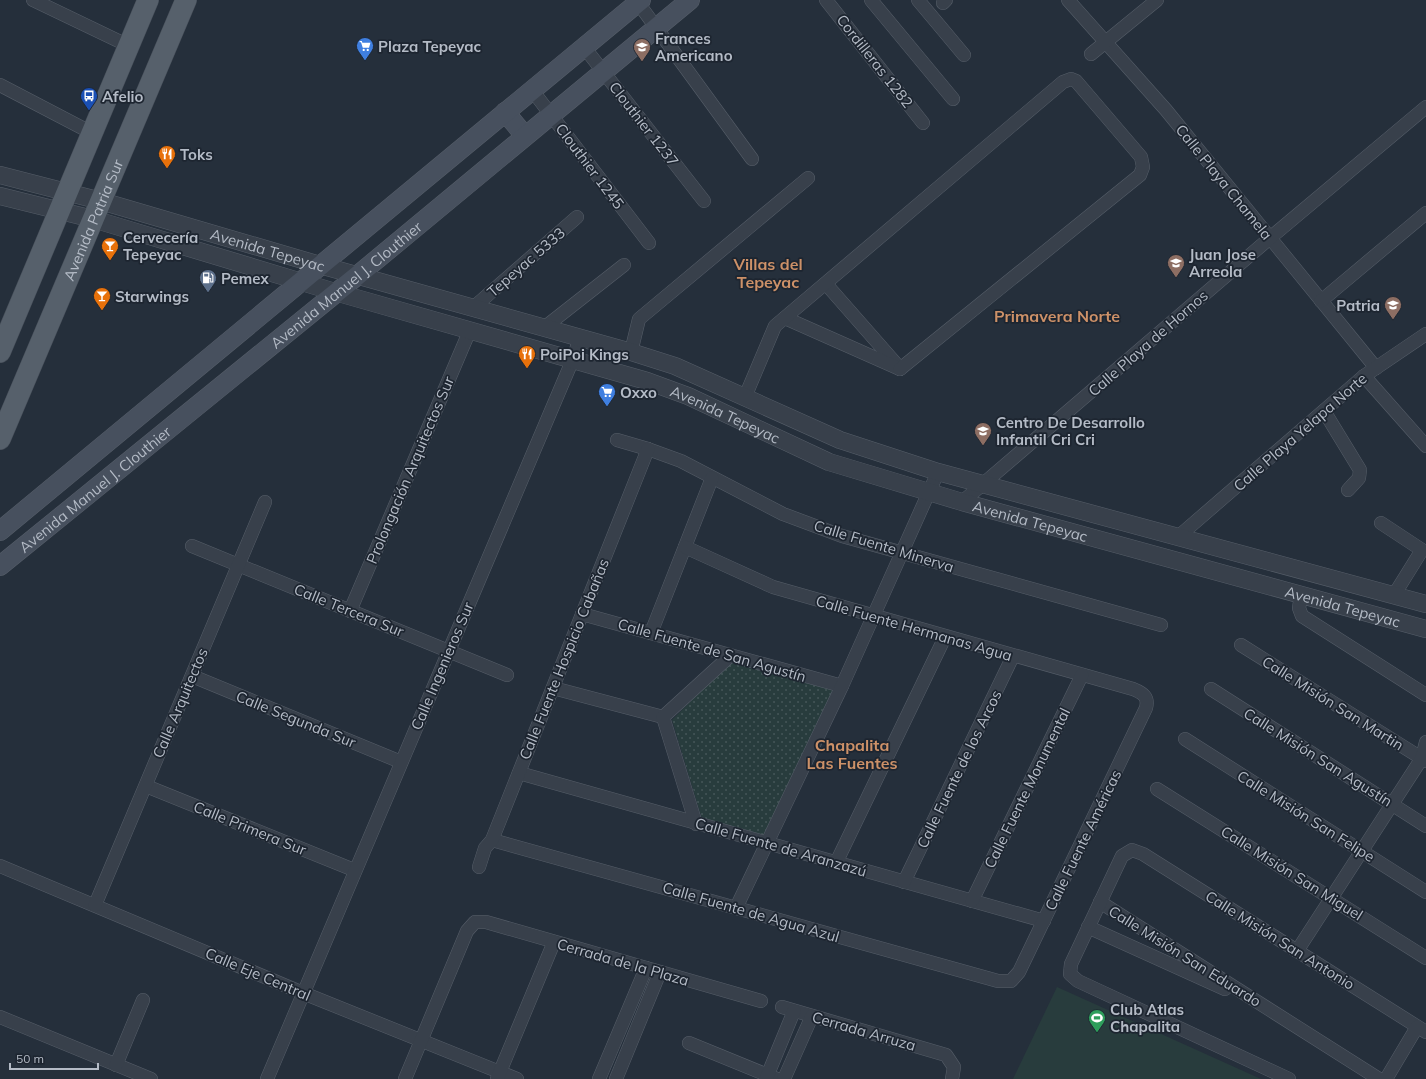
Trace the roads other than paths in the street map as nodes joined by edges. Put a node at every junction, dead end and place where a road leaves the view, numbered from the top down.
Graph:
1 (33, 0) edge
2 (148, 0) edge
3 (186, 0) edge
4 (690, 0) edge
5 (826, 0) edge
6 (872, 0) edge
7 (918, 0) edge
8 (1068, 0) edge
9 (1157, 0) edge
10 (638, 1) edge
11 (656, 27) junction
12 (1107, 41) junction
13 (129, 46) junction
14 (584, 47) junction
15 (964, 54) dead end
16 (1091, 54) dead end
17 (603, 72) junction
18 (0, 85) edge
19 (532, 90) junction
20 (953, 99) dead end
21 (1426, 107) edge
22 (505, 112) junction
23 (551, 115) junction
24 (923, 123) dead end
25 (92, 132) junction
26 (525, 136) junction
27 (752, 159) dead end
28 (0, 175) edge
29 (808, 178) dead end
30 (68, 191) junction
31 (0, 196) edge
32 (101, 201) junction
33 (704, 201) dead end
34 (60, 210) junction
35 (1426, 213) edge
36 (577, 217) dead end
37 (93, 220) junction
38 (1270, 238) junction
39 (648, 243) dead end
40 (320, 265) junction
41 (624, 265) dead end
42 (358, 275) junction
43 (300, 281) junction
44 (826, 284) junction
45 (335, 292) junction
46 (1321, 301) junction
47 (474, 307) junction
48 (785, 318) junction
49 (545, 326) junction
50 (470, 330) junction
51 (1426, 334) edge
52 (580, 338) junction
53 (0, 352) edge
54 (631, 352) junction
55 (573, 359) junction
56 (1376, 368) junction
57 (900, 369) junction
58 (1364, 376) junction
59 (745, 397) junction
60 (1324, 411) junction
61 (0, 440) edge
62 (617, 440) dead end
63 (1426, 446) edge
64 (648, 449) junction
65 (938, 472) junction
66 (712, 478) junction
67 (983, 485) junction
68 (1348, 490) dead end
69 (929, 492) junction
70 (265, 502) dead end
71 (962, 502) junction
72 (1381, 523) dead end
73 (0, 531) edge
74 (1179, 536) junction
75 (192, 546) dead end
76 (686, 547) junction
77 (1425, 548) edge
78 (902, 553) junction
79 (238, 565) junction
80 (0, 566) edge
81 (1369, 588) junction
82 (1301, 595) junction
83 (1394, 595) junction
84 (1426, 604) edge
85 (350, 611) junction
86 (1363, 612) junction
87 (582, 614) junction
88 (873, 617) junction
89 (1161, 625) dead end
90 (1426, 629) edge
91 (651, 634) junction
92 (945, 637) junction
93 (1241, 645) dead end
94 (449, 651) junction
95 (730, 656) junction
96 (1013, 656) junction
97 (506, 675) dead end
98 (1082, 675) junction
99 (192, 676) junction
100 (842, 686) junction
101 (553, 688) junction
102 (1211, 688) dead end
103 (1426, 695) edge
104 (1146, 697) joint
105 (663, 717) junction
106 (1186, 739) dead end
107 (1426, 742) edge
108 (1424, 760) edge
109 (401, 762) junction
110 (519, 773) junction
111 (146, 786) junction
112 (1157, 788) dead end
113 (1392, 804) junction
114 (696, 824) junction
115 (1426, 826) edge
116 (492, 840) junction
117 (766, 844) junction
118 (1362, 851) junction
119 (836, 863) junction
120 (0, 866) edge
121 (479, 867) dead end
122 (354, 870) junction
123 (904, 882) junction
124 (1426, 892) edge
125 (1331, 898) junction
126 (972, 901) junction
127 (1100, 902) junction
128 (95, 905) junction
129 (736, 908) junction
130 (1044, 920) junction
131 (1088, 927) junction
132 (554, 942) junction
133 (1297, 951) junction
134 (1426, 958) edge
135 (646, 968) junction
136 (660, 972) junction
137 (1011, 981) joint
138 (303, 993) junction
139 (143, 1000) dead end
140 (761, 1000) dead end
141 (1270, 1010) junction
142 (812, 1016) junction
143 (0, 1017) edge
144 (1421, 1030) edge
145 (421, 1041) junction
146 (689, 1043) dead end
147 (116, 1065) junction
148 (498, 1076) edge
149 (770, 1078) edge
150 (151, 1079) edge
151 (267, 1079) edge
152 (405, 1079) edge
153 (517, 1079) edge
154 (599, 1079) edge
155 (616, 1079) edge
156 (784, 1079) edge
157 (952, 1079) edge
158 (1289, 1079) edge
159 (1379, 1079) edge
160 (1386, 1079) edge

1 - 13 street
2 - 13 main road
3 - 32 main road, Avenida Patria Sur
4 - 11 main road, Avenida Manuel J. Clouthier
5 - 24 street, Cordilleras 1282
6 - 20 street
7 - 15 street
8 - 12 street, Calle Playa Chamela
9 - 12 street
10 - 11 street
10 - 14 main road, Avenida Manuel J. Clouthier
11 - 17 main road, Avenida Manuel J. Clouthier
11 - 27 street
12 - 16 street
12 - 38 street, Calle Playa Chamela
13 - 25 main road
14 - 17 street, Clouthier 1237
14 - 19 main road, Avenida Manuel J. Clouthier
17 - 23 main road, Avenida Manuel J. Clouthier
17 - 33 street, Clouthier 1237
18 - 25 street
19 - 22 main road, Avenida Manuel J. Clouthier
19 - 23 street, Clouthier 1245
21 - 38 street, Calle Playa de Hornos
22 - 26 main road
22 - 40 main road, Avenida Manuel J. Clouthier
23 - 26 main road, Avenida Manuel J. Clouthier
23 - 39 street, Clouthier 1245
25 - 30 main road
26 - 42 main road, Avenida Manuel J. Clouthier
28 - 30 street, Avenida Tepeyac
29 - 54 street
30 - 32 street, Avenida Tepeyac
30 - 34 main road
31 - 34 street, Avenida Tepeyac
32 - 37 main road, Avenida Patria Sur
32 - 40 street, Avenida Tepeyac
34 - 37 street, Avenida Tepeyac
34 - 53 main road
35 - 46 street
36 - 47 street, Tepeyac 5333
37 - 43 street, Avenida Tepeyac
37 - 61 main road, Avenida Patria Sur
38 - 46 street, Calle Playa Chamela
38 - 67 street, Calle Playa de Hornos
40 - 42 street, Avenida Tepeyac
40 - 43 main road, Avenida Manuel J. Clouthier
41 - 49 street
42 - 45 main road, Avenida Manuel J. Clouthier
42 - 47 street, Avenida Tepeyac
43 - 45 street, Avenida Tepeyac
43 - 73 main road, Avenida Manuel J. Clouthier
44 - 48 street
44 - 57 street
44 - 57 street
45 - 50 street, Avenida Tepeyac
45 - 80 main road, Avenida Manuel J. Clouthier
46 - 56 street, Calle Playa Chamela
47 - 49 street, Avenida Tepeyac
48 - 57 street
48 - 59 street
49 - 52 street, Avenida Tepeyac
50 - 55 street, Avenida Tepeyac
50 - 85 street, Prolongación Arquitectos Sur
51 - 56 street, Calle Playa Yelapa Norte
52 - 54 street, Avenida Tepeyac
52 - 55 street, Calle Ingenieros Sur
54 - 59 street, Avenida Tepeyac
55 - 69 street, Avenida Tepeyac
55 - 94 street, Calle Ingenieros Sur
56 - 58 street, Calle Playa Yelapa Norte
58 - 60 street, Calle Playa Yelapa Norte
58 - 63 street
59 - 65 street, Avenida Tepeyac
60 - 68 street
60 - 74 street, Calle Playa Yelapa Norte
62 - 64 street, Calle Fuente Minerva
64 - 66 street, Calle Fuente Minerva
64 - 87 street, Calle Fuente Hospicio Cabañas
65 - 67 street, Avenida Tepeyac
65 - 69 street
66 - 76 street
66 - 78 street, Calle Fuente Minerva
67 - 71 street, Calle Playa de Hornos
67 - 74 street, Avenida Tepeyac
69 - 71 street, Avenida Tepeyac
69 - 78 street
70 - 79 street, Calle Arquitectos
71 - 82 street, Avenida Tepeyac
72 - 77 street
74 - 81 street, Avenida Tepeyac
75 - 79 street, Calle Tercera Sur
76 - 88 street, Calle Fuente Hermanas Agua
76 - 91 street
77 - 83 street
78 - 88 street
78 - 89 street, Calle Fuente Minerva
79 - 85 street, Calle Tercera Sur
79 - 99 street, Calle Arquitectos
81 - 83 street, Avenida Tepeyac
81 - 86 street
82 - 86 street, Avenida Tepeyac
82 - 103 street
83 - 84 street, Avenida Tepeyac
85 - 94 street, Calle Tercera Sur
86 - 90 street, Avenida Tepeyac
87 - 91 street, Calle Fuente de San Agustín
87 - 101 street, Calle Fuente Hospicio Cabañas
88 - 92 street, Calle Fuente Hermanas Agua
88 - 100 street
91 - 95 street, Calle Fuente de San Agustín
92 - 96 street, Calle Fuente Hermanas Agua
92 - 119 street
93 - 108 street, Calle Misión San Martin
94 - 97 street, Calle Tercera Sur
94 - 109 street, Calle Ingenieros Sur
95 - 100 street, Calle Fuente de San Agustín
95 - 105 street
96 - 98 street, Calle Fuente Hermanas Agua
96 - 123 street, Calle Fuente de los Arcos
98 - 104 street, Calle Fuente Hermanas Agua
98 - 126 street, Calle Fuente Monumental
99 - 109 street, Calle Segunda Sur
99 - 111 street, Calle Arquitectos
100 - 117 street
101 - 105 street
101 - 110 street, Calle Fuente Hospicio Cabañas
102 - 113 street, Calle Misión San Agustín
104 - 130 street, Calle Fuente Américas
105 - 114 street
106 - 118 street, Calle Misión San Felipe
107 - 108 street
108 - 113 street
109 - 122 street, Calle Ingenieros Sur
110 - 114 street, Calle Fuente de Aranzazú
110 - 116 street, Calle Fuente Hospicio Cabañas
111 - 122 street, Calle Primera Sur
111 - 128 street, Calle Arquitectos
112 - 125 street, Calle Misión San Miguel
113 - 115 street, Calle Misión San Agustín
113 - 118 street
114 - 117 street, Calle Fuente de Aranzazú
116 - 121 street, Calle Fuente Hospicio Cabañas
116 - 129 street, Calle Fuente de Agua Azul
117 - 119 street, Calle Fuente de Aranzazú
117 - 129 street
118 - 124 street, Calle Misión San Felipe
118 - 125 street
119 - 123 street, Calle Fuente de Aranzazú
120 - 128 street, Calle Eje Central
122 - 138 street, Calle Ingenieros Sur
123 - 126 street, Calle Fuente de Aranzazú
125 - 133 street
125 - 134 street, Calle Misión San Miguel
126 - 130 street, Calle Fuente de Aranzazú
127 - 131 street
127 - 133 street, Calle Misión San Antonio
127 - 141 street, Calle Misión San Eduardo
128 - 138 street, Calle Eje Central
129 - 137 street, Calle Fuente de Agua Azul
130 - 137 street, Calle Fuente Américas
131 - 141 street, Calle Misión San Eduardo
131 - 158 street
132 - 135 street, Cerrada de la Plaza
132 - 145 street, Cerrada de la Plaza
132 - 148 street
133 - 144 street, Calle Misión San Antonio
135 - 136 street, Cerrada de la Plaza
135 - 154 street
136 - 140 street, Cerrada de la Plaza
136 - 155 street
138 - 145 street, Calle Eje Central
138 - 151 street, Calle Ingenieros Sur
139 - 147 street
141 - 159 street, Calle Misión San Eduardo
142 - 149 street, Cerrada Arruza
142 - 156 street
142 - 157 street, Cerrada Arruza
143 - 147 street
144 - 160 street
145 - 148 street, Calle Eje Central
145 - 152 street
146 - 149 street
147 - 150 street
148 - 153 street, Calle Eje Central

